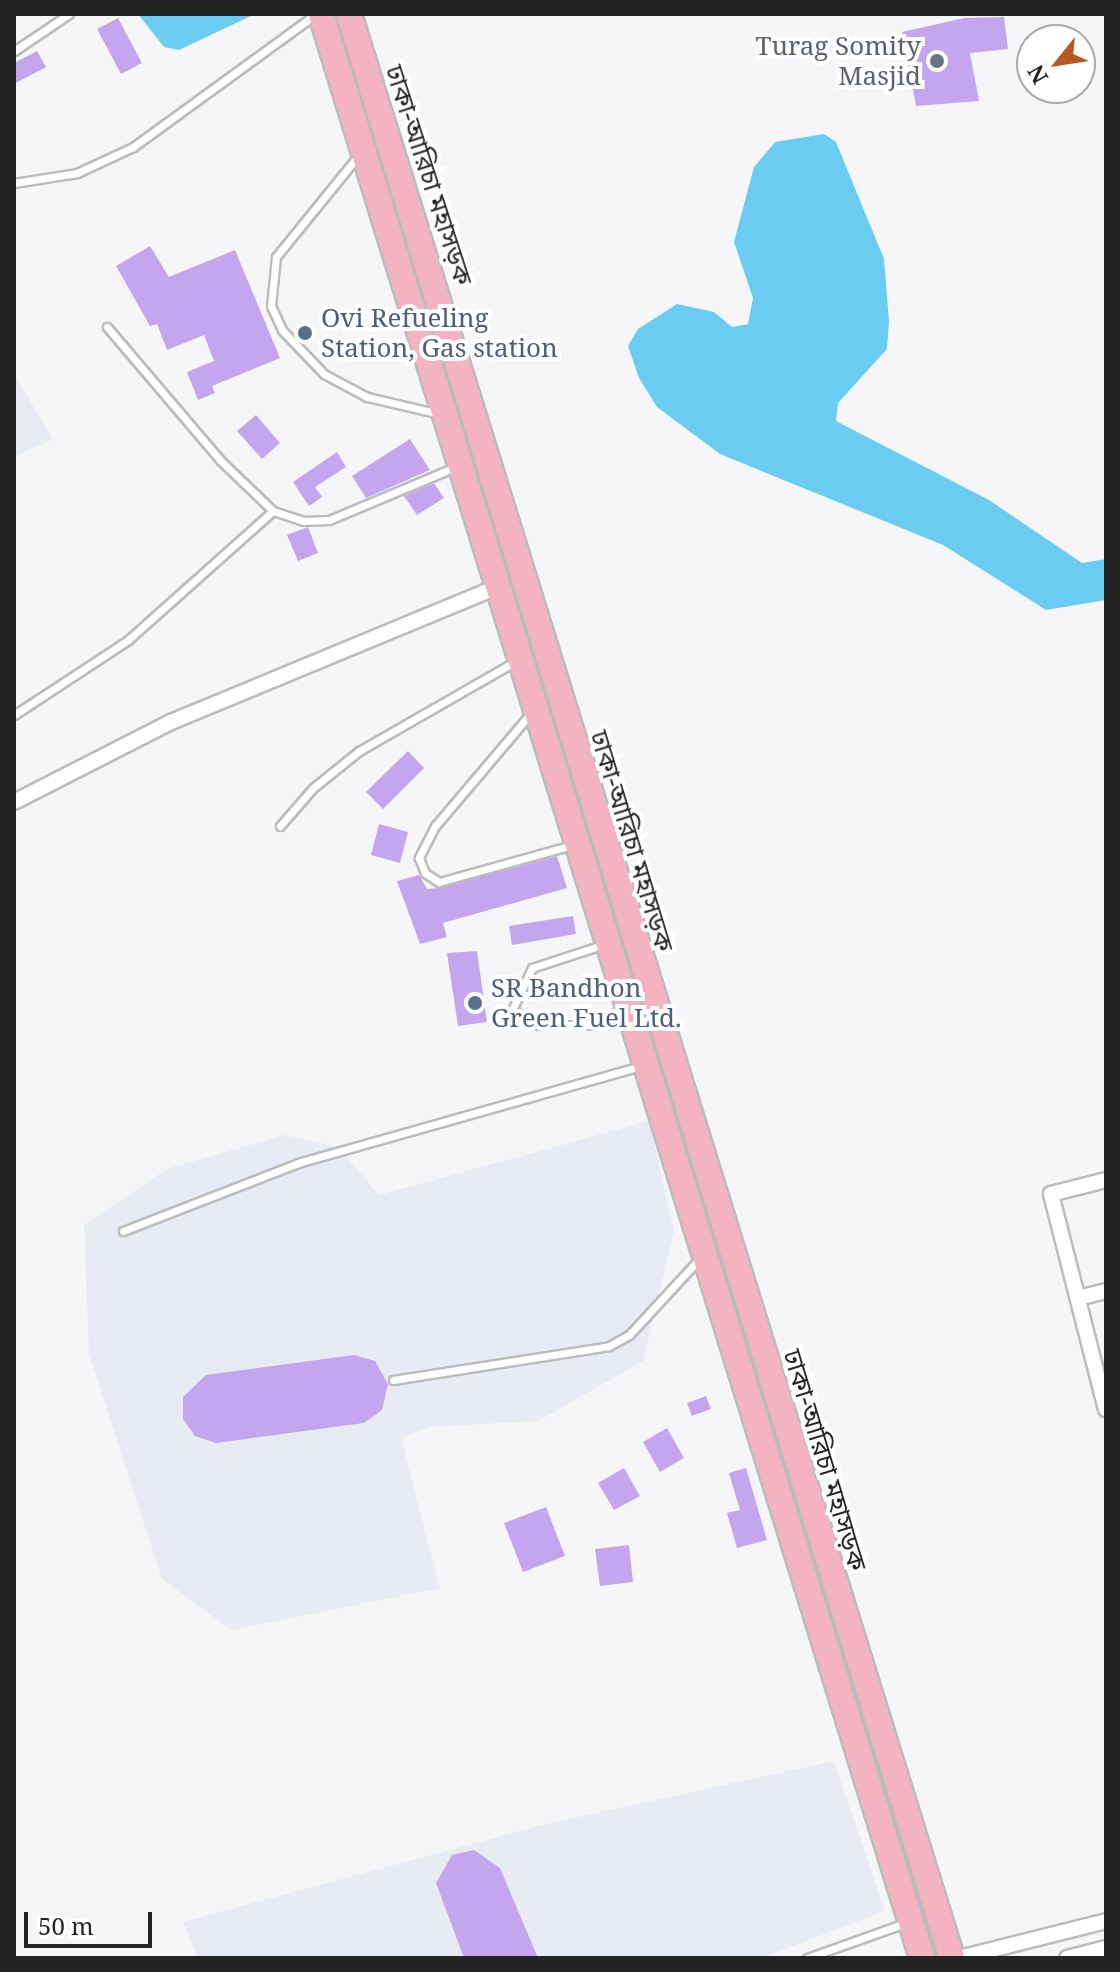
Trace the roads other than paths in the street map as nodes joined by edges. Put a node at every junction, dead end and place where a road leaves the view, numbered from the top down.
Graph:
1 (69, 14) edge
2 (319, 14) edge
3 (349, 14) edge
4 (14, 51) edge
5 (358, 135) junction
6 (14, 183) edge
7 (107, 327) dead end
8 (448, 422) junction
9 (460, 464) junction
10 (273, 511) junction
11 (497, 587) junction
12 (521, 659) junction
13 (536, 706) junction
14 (14, 715) edge
15 (14, 802) edge
16 (280, 826) dead end
17 (578, 843) junction
18 (609, 943) junction
19 (636, 1026) junction
20 (647, 1064) junction
21 (1106, 1180) edge
22 (123, 1231) dead end
23 (706, 1252) junction
24 (1106, 1291) edge
25 (1078, 1298) junction
26 (393, 1380) dead end
27 (1106, 1409) edge
28 (1106, 1921) edge
29 (911, 1922) junction
30 (1106, 1948) edge
31 (807, 1958) edge
32 (922, 1958) edge
33 (952, 1958) edge
34 (959, 1958) edge
35 (1067, 1958) edge

1 - 4 lane
2 - 5 highway, ঢাকা-আরিচা মহাসড়ক
2 - 6 lane
3 - 33 highway, ঢাকা-আরিচা মহাসড়ক
5 - 8 highway, ঢাকা-আরিচা মহাসড়ক
5 - 8 lane
7 - 10 lane
8 - 9 highway, ঢাকা-আরিচা মহাসড়ক
9 - 10 lane
9 - 11 highway, ঢাকা-আরিচা মহাসড়ক
10 - 14 lane
11 - 12 highway, ঢাকা-আরিচা মহাসড়ক
11 - 15 street
12 - 13 highway, ঢাকা-আরিচা মহাসড়ক
12 - 16 lane
13 - 17 highway, ঢাকা-আরিচা মহাসড়ক
13 - 17 lane
17 - 18 highway, ঢাকা-আরিচা মহাসড়ক
18 - 19 highway, ঢাকা-আরিচা মহাসড়ক
18 - 19 lane
19 - 20 highway, ঢাকা-আরিচা মহাসড়ক
20 - 22 lane
20 - 23 highway, ঢাকা-আরিচা মহাসড়ক
21 - 25 street
23 - 26 lane
23 - 29 highway, ঢাকা-আরিচা মহাসড়ক
24 - 25 street
25 - 27 street
28 - 34 street
29 - 31 lane
29 - 32 highway, ঢাকা-আরিচা মহাসড়ক
30 - 35 street

